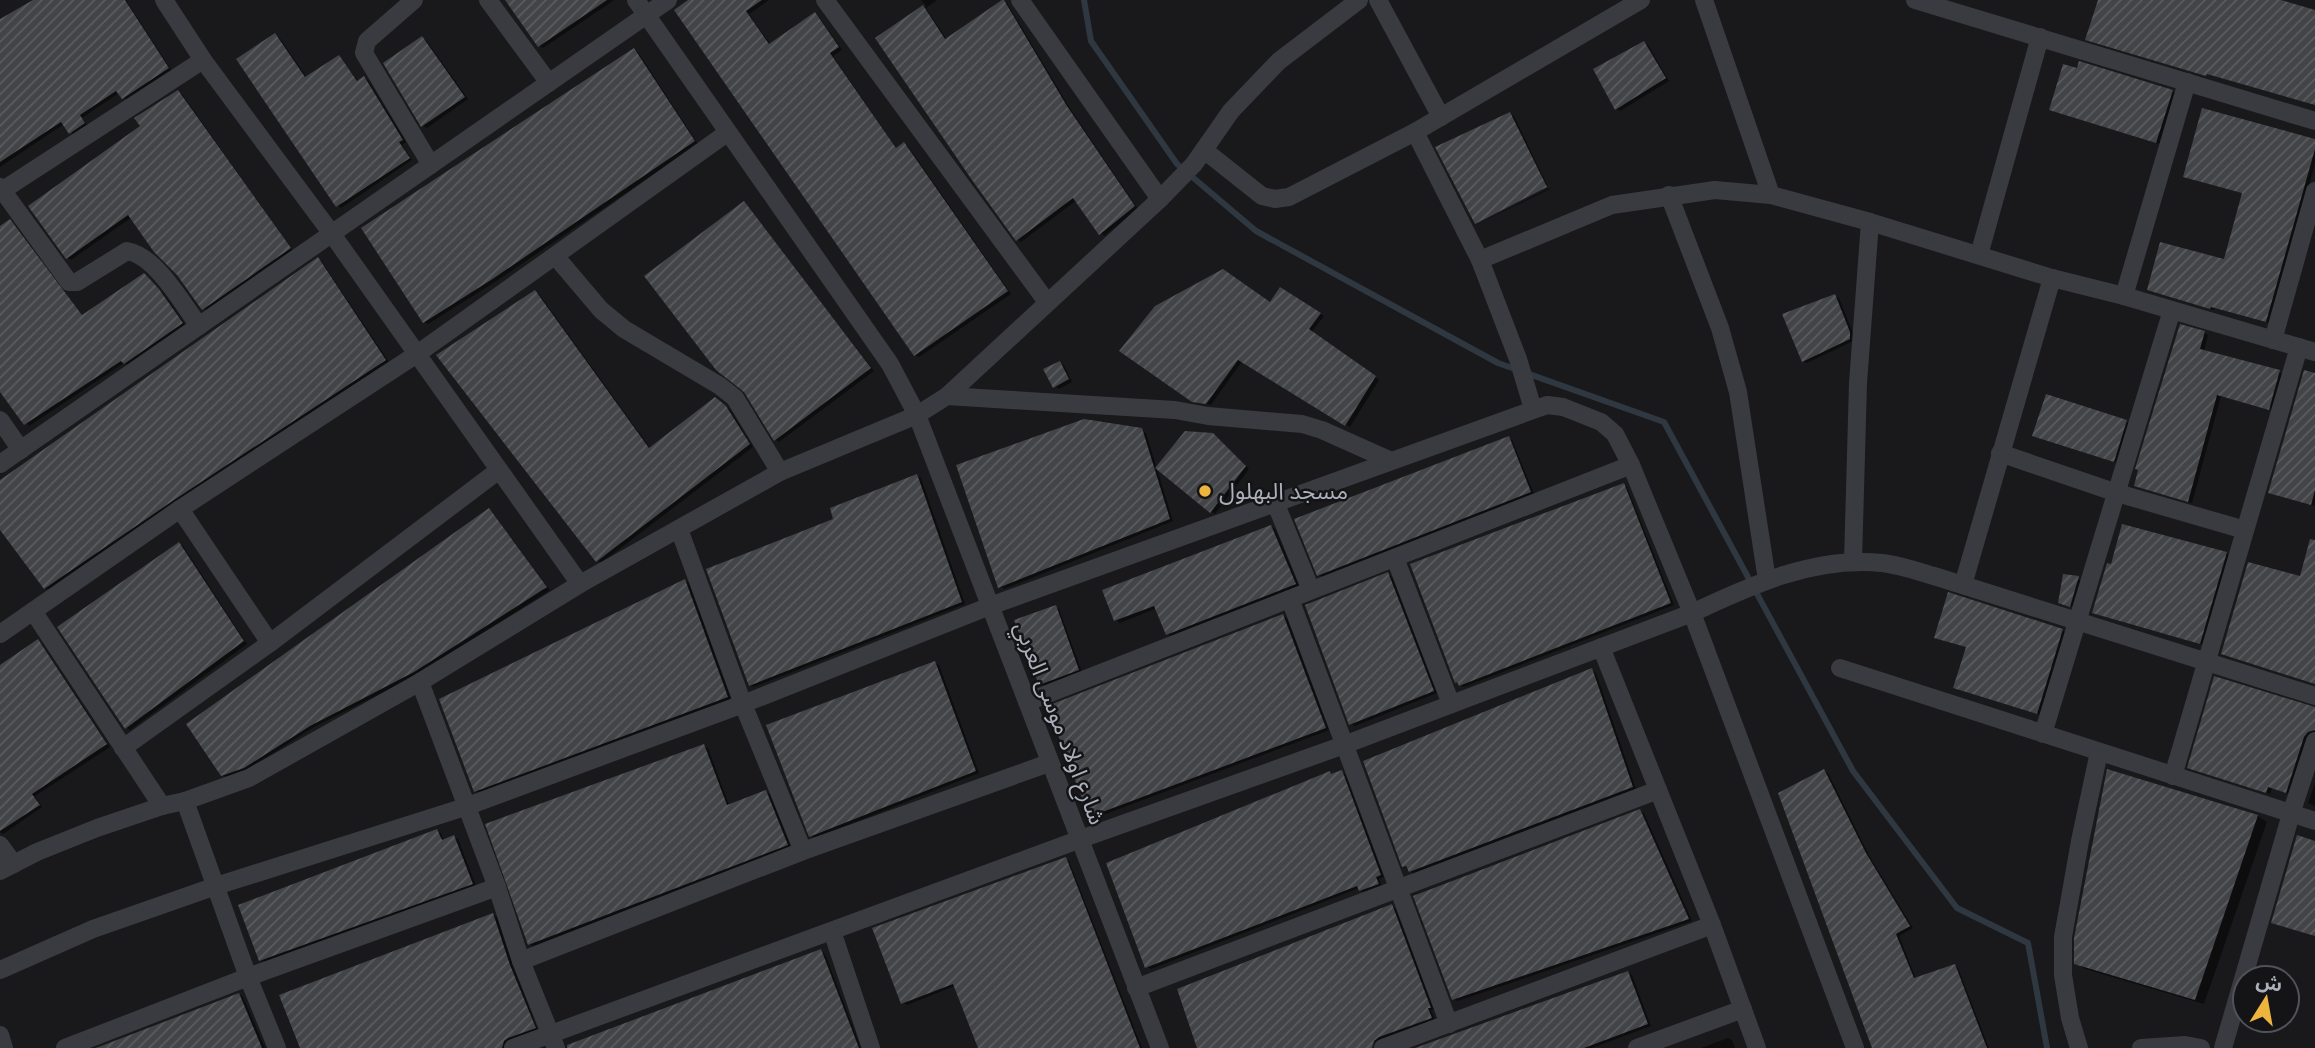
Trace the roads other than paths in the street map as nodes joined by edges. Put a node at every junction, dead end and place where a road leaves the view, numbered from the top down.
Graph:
1 (164, 0) edge
2 (414, 0) edge
3 (488, 0) edge
4 (668, 0) edge
5 (825, 0) edge
6 (1020, 0) edge
7 (1359, 0) edge
8 (1378, 0) edge
9 (1641, 0) edge
10 (1704, 0) edge
11 (1915, 0) edge
12 (642, 7) edge
13 (2040, 37) junction
14 (203, 61) junction
15 (2187, 82) junction
16 (549, 83) junction
17 (1441, 117) junction
18 (2315, 121) edge
19 (1415, 132) junction
20 (727, 133) junction
21 (1199, 157) junction
22 (431, 165) junction
23 (1, 190) edge
24 (2315, 191) edge
25 (1669, 195) junction
26 (1771, 195) junction
27 (1160, 199) junction
28 (1870, 222) junction
29 (332, 234) junction
30 (1979, 255) junction
31 (556, 257) junction
32 (1480, 260) junction
33 (2052, 278) junction
34 (2124, 296) junction
35 (1047, 302) junction
36 (2172, 310) junction
37 (199, 326) junction
38 (2273, 340) junction
39 (2307, 350) edge
40 (417, 354) junction
41 (947, 396) junction
42 (1533, 409) junction
43 (917, 415) junction
44 (0, 420) edge
45 (21, 450) junction
46 (2000, 453) junction
47 (1389, 460) junction
48 (0, 464) edge
49 (1631, 465) junction
50 (499, 470) junction
51 (780, 472) junction
52 (2117, 493) junction
53 (1275, 502) junction
54 (180, 509) junction
55 (679, 528) junction
56 (2245, 530) junction
57 (1395, 558) junction
58 (1853, 561) junction
59 (1767, 580) junction
60 (580, 584) junction
61 (1963, 585) junction
62 (1311, 590) junction
63 (1290, 599) junction
64 (990, 606) junction
65 (33, 611) junction
66 (1692, 613) junction
67 (2078, 621) junction
68 (0, 634) edge
69 (270, 643) junction
70 (1601, 647) junction
71 (2207, 662) junction
72 (1840, 668) dead end
73 (420, 682) junction
74 (2315, 696) edge
75 (1027, 702) junction
76 (743, 704) junction
77 (1451, 704) junction
78 (2043, 734) junction
79 (2315, 741) edge
80 (1344, 745) junction
81 (123, 748) junction
82 (2099, 752) junction
83 (1049, 762) junction
84 (2173, 776) junction
85 (1658, 790) junction
86 (185, 801) junction
87 (162, 806) junction
88 (465, 807) junction
89 (2291, 814) junction
90 (2315, 821) edge
91 (1078, 840) junction
92 (0, 845) edge
93 (803, 851) junction
94 (7, 868) edge
95 (216, 886) junction
96 (497, 887) junction
97 (1399, 888) junction
98 (1712, 925) junction
99 (832, 931) junction
100 (521, 961) junction
101 (0, 970) edge
102 (248, 977) junction
103 (1136, 988) junction
104 (1743, 1009) junction
105 (1449, 1024) junction
106 (0, 1035) edge
107 (553, 1040) edge
108 (4, 1048) edge
109 (65, 1048) edge
110 (277, 1048) edge
111 (513, 1048) edge
112 (871, 1048) edge
113 (1160, 1048) edge
114 (1383, 1048) edge
115 (1637, 1048) edge
116 (1757, 1048) edge
117 (1855, 1048) edge
118 (2078, 1048) edge
119 (2141, 1048) edge
120 (2201, 1048) edge
121 (2223, 1048) edge

1 - 14 street
2 - 22 street
3 - 16 street
4 - 12 street
5 - 35 street
6 - 27 street
7 - 21 street
8 - 17 street
9 - 17 street
10 - 26 street
11 - 13 street
12 - 16 street
12 - 20 street, شارع اولاد موسى العربي
13 - 15 street
13 - 30 street
14 - 23 street
14 - 29 street
15 - 18 street
15 - 34 street
16 - 22 street
17 - 19 street
19 - 21 street
19 - 32 street
20 - 31 street
20 - 43 street, شارع اولاد موسى العربي
21 - 27 street
22 - 29 street
23 - 37 street
24 - 38 street
25 - 26 street
25 - 32 street
25 - 59 street
26 - 28 street
27 - 35 street
28 - 30 street
28 - 58 street
29 - 37 street
29 - 40 street
30 - 33 street
31 - 40 street
31 - 51 street
32 - 42 street
33 - 34 street
33 - 46 street
34 - 36 street
35 - 41 street
36 - 38 street
36 - 52 street
37 - 45 street
38 - 39 street
39 - 56 street
40 - 50 street
40 - 54 street
41 - 43 street
41 - 47 street
42 - 47 street
42 - 49 street
43 - 51 street
43 - 64 street, شارع اولاد موسى العربي
44 - 45 street
45 - 48 street
46 - 52 street
46 - 61 street
47 - 53 street
49 - 57 street
49 - 66 street
50 - 60 street
50 - 69 street
51 - 55 street
52 - 56 street
52 - 67 street
53 - 62 street
53 - 64 street
54 - 65 street
54 - 69 street
55 - 60 street
55 - 76 street
56 - 71 street
57 - 62 street
57 - 77 street
58 - 59 street
58 - 61 street
59 - 66 street
60 - 73 street
61 - 67 street
62 - 63 street
63 - 75 street
63 - 80 street
64 - 75 street, شارع اولاد موسى العربي
64 - 76 street
65 - 68 street
65 - 81 street
66 - 70 street
66 - 117 street
67 - 71 street
67 - 78 street
69 - 81 street
70 - 77 street
70 - 85 street
71 - 74 street
71 - 84 street
72 - 78 street
73 - 86 street
73 - 88 street
75 - 83 street, شارع اولاد موسى العربي
76 - 88 street
76 - 93 street
77 - 80 street
78 - 82 street
79 - 89 street
80 - 91 street
80 - 97 street
81 - 87 street
82 - 84 street
82 - 118 street
83 - 91 street, شارع اولاد موسى العربي
83 - 93 street
84 - 89 street
85 - 97 street
85 - 98 street
86 - 87 street
86 - 95 street
87 - 94 street
88 - 95 street
88 - 96 street
89 - 90 street
89 - 121 street
91 - 99 street
91 - 103 street, شارع اولاد موسى العربي
92 - 94 street
93 - 100 street
95 - 101 street
95 - 102 street
96 - 100 street
96 - 102 street
97 - 103 street
97 - 105 street
98 - 104 street
98 - 105 street
99 - 107 street
99 - 112 street
100 - 107 street
102 - 109 street
102 - 110 street
103 - 113 street, شارع اولاد موسى العربي
104 - 115 street
104 - 116 street
105 - 114 street
106 - 108 street
107 - 111 street
119 - 120 street

